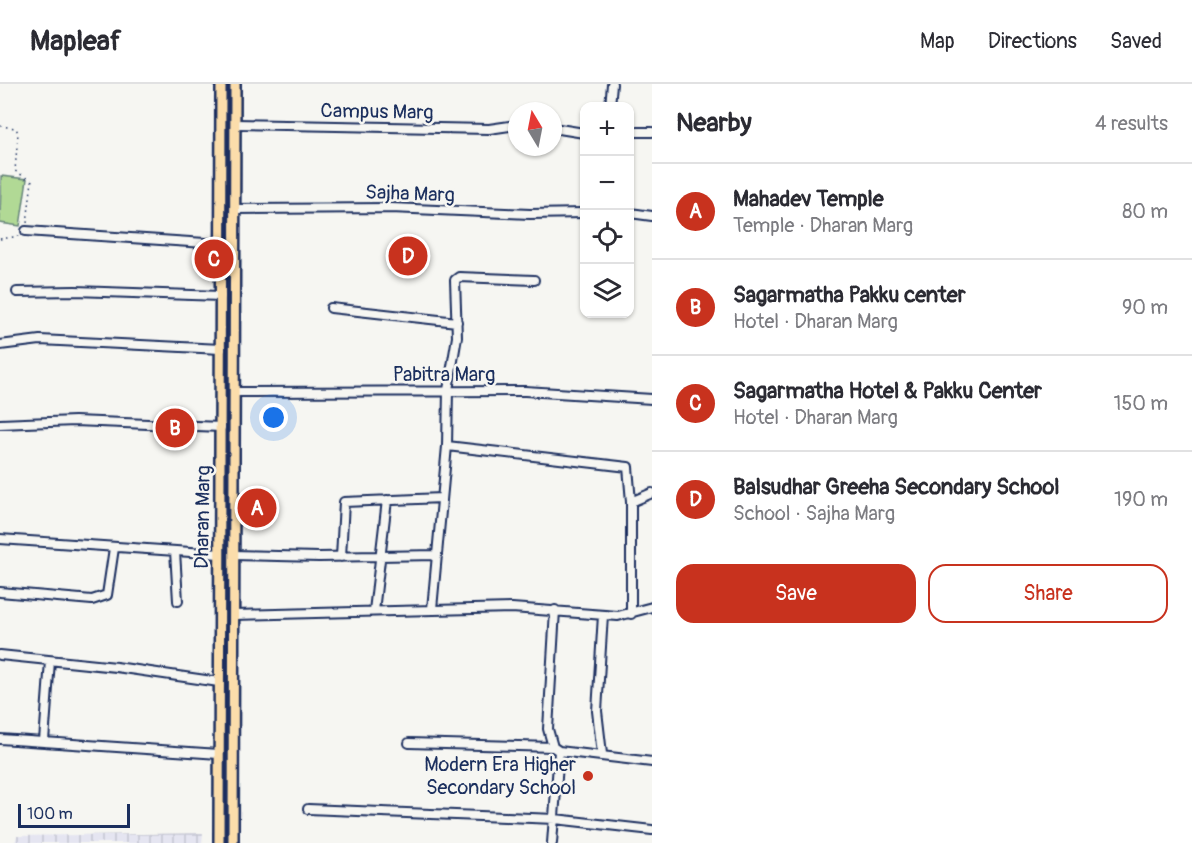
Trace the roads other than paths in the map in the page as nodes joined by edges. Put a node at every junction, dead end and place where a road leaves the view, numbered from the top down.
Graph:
1 (221, 84) edge
2 (236, 84) edge
3 (612, 84) edge
4 (610, 102) edge
5 (235, 124) junction
6 (508, 126) edge
7 (562, 129) edge
8 (580, 131) edge
9 (634, 132) edge
10 (652, 132) edge
11 (235, 209) junction
12 (580, 213) edge
13 (634, 214) edge
14 (652, 216) edge
15 (26, 231) road end
16 (220, 244) junction
17 (534, 280) dead end
18 (17, 292) dead end
19 (221, 296) junction
20 (331, 308) dead end
21 (457, 322) junction
22 (0, 345) edge
23 (221, 349) junction
24 (448, 390) junction
25 (236, 392) junction
26 (652, 399) edge
27 (0, 424) edge
28 (221, 427) junction
29 (447, 446) junction
30 (652, 493) edge
31 (442, 498) junction
32 (387, 500) junction
33 (631, 502) junction
34 (0, 539) edge
35 (114, 548) junction
36 (175, 551) junction
37 (220, 554) junction
38 (234, 555) junction
39 (437, 555) junction
40 (380, 556) junction
41 (341, 557) junction
42 (0, 592) edge
43 (178, 600) dead end
44 (652, 608) edge
45 (432, 609) junction
46 (555, 610) junction
47 (374, 611) junction
48 (631, 614) junction
49 (234, 615) junction
50 (603, 615) junction
51 (0, 656) edge
52 (50, 660) junction
53 (219, 682) junction
54 (0, 739) edge
55 (44, 741) junction
56 (409, 744) dead end
57 (556, 749) junction
58 (219, 754) junction
59 (602, 754) junction
60 (652, 762) edge
61 (308, 808) dead end
62 (555, 819) junction
63 (652, 830) edge
64 (219, 843) edge
65 (233, 843) edge
66 (552, 843) edge

1 - 16 main road, Dharan Marg
2 - 5 main road, Dharan Marg
3 - 4 street
5 - 6 street, Campus Marg
5 - 11 main road, Dharan Marg
7 - 8 street
9 - 10 street
11 - 12 street, Sajha Marg
11 - 25 main road, Dharan Marg
13 - 14 street
15 - 16 street
16 - 19 main road, Dharan Marg
17 - 21 street
18 - 19 street
19 - 23 main road, Dharan Marg
20 - 21 street
21 - 24 street
22 - 23 street
23 - 28 main road, Dharan Marg
24 - 25 street, Pabitra Marg
24 - 26 street, Pabitra Marg
24 - 29 street
25 - 38 main road, Dharan Marg
27 - 28 street
28 - 37 main road, Dharan Marg
29 - 31 street
29 - 33 street
30 - 33 street
31 - 32 street
31 - 39 street
32 - 40 street
32 - 41 street
33 - 48 street
34 - 35 street
35 - 36 street
35 - 42 street
36 - 37 street
36 - 43 street
37 - 53 main road, Dharan Marg
38 - 41 street
38 - 49 main road, Dharan Marg
39 - 40 street
39 - 45 street
40 - 41 street
40 - 47 street
44 - 48 street
45 - 46 street
45 - 47 street
46 - 50 street
46 - 57 street
47 - 49 street
48 - 50 street
49 - 65 main road, Dharan Marg
50 - 59 street
51 - 52 street
52 - 53 street
52 - 55 street
53 - 58 main road, Dharan Marg
54 - 55 street
55 - 58 street
56 - 57 street
57 - 59 street
57 - 62 street
58 - 64 main road, Dharan Marg
59 - 60 street
61 - 62 street
62 - 63 street
62 - 66 street

